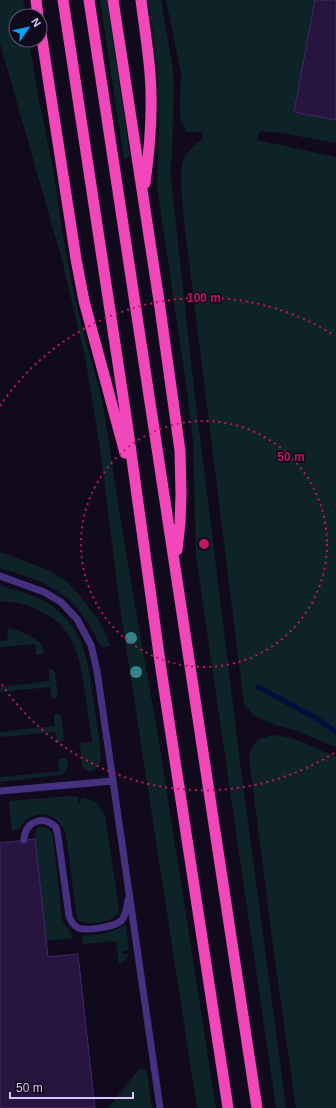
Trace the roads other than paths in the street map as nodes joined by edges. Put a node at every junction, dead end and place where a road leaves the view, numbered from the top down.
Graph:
1 (63, 0) edge
2 (89, 0) edge
3 (113, 0) edge
4 (141, 0) edge
5 (43, 48) edge
6 (143, 196) junction
7 (138, 502) junction
8 (175, 565) junction
9 (0, 576) edge
10 (113, 781) junction
11 (0, 791) edge
12 (24, 840) dead end
13 (129, 892) junction
14 (160, 1108) edge
15 (228, 1108) edge
16 (257, 1108) edge

1 - 7 highway
2 - 8 highway
3 - 6 highway
4 - 6 highway
5 - 7 highway
6 - 8 highway
7 - 15 highway
8 - 16 highway
9 - 10 lane
10 - 11 lane
10 - 13 lane
12 - 13 lane
13 - 14 lane

